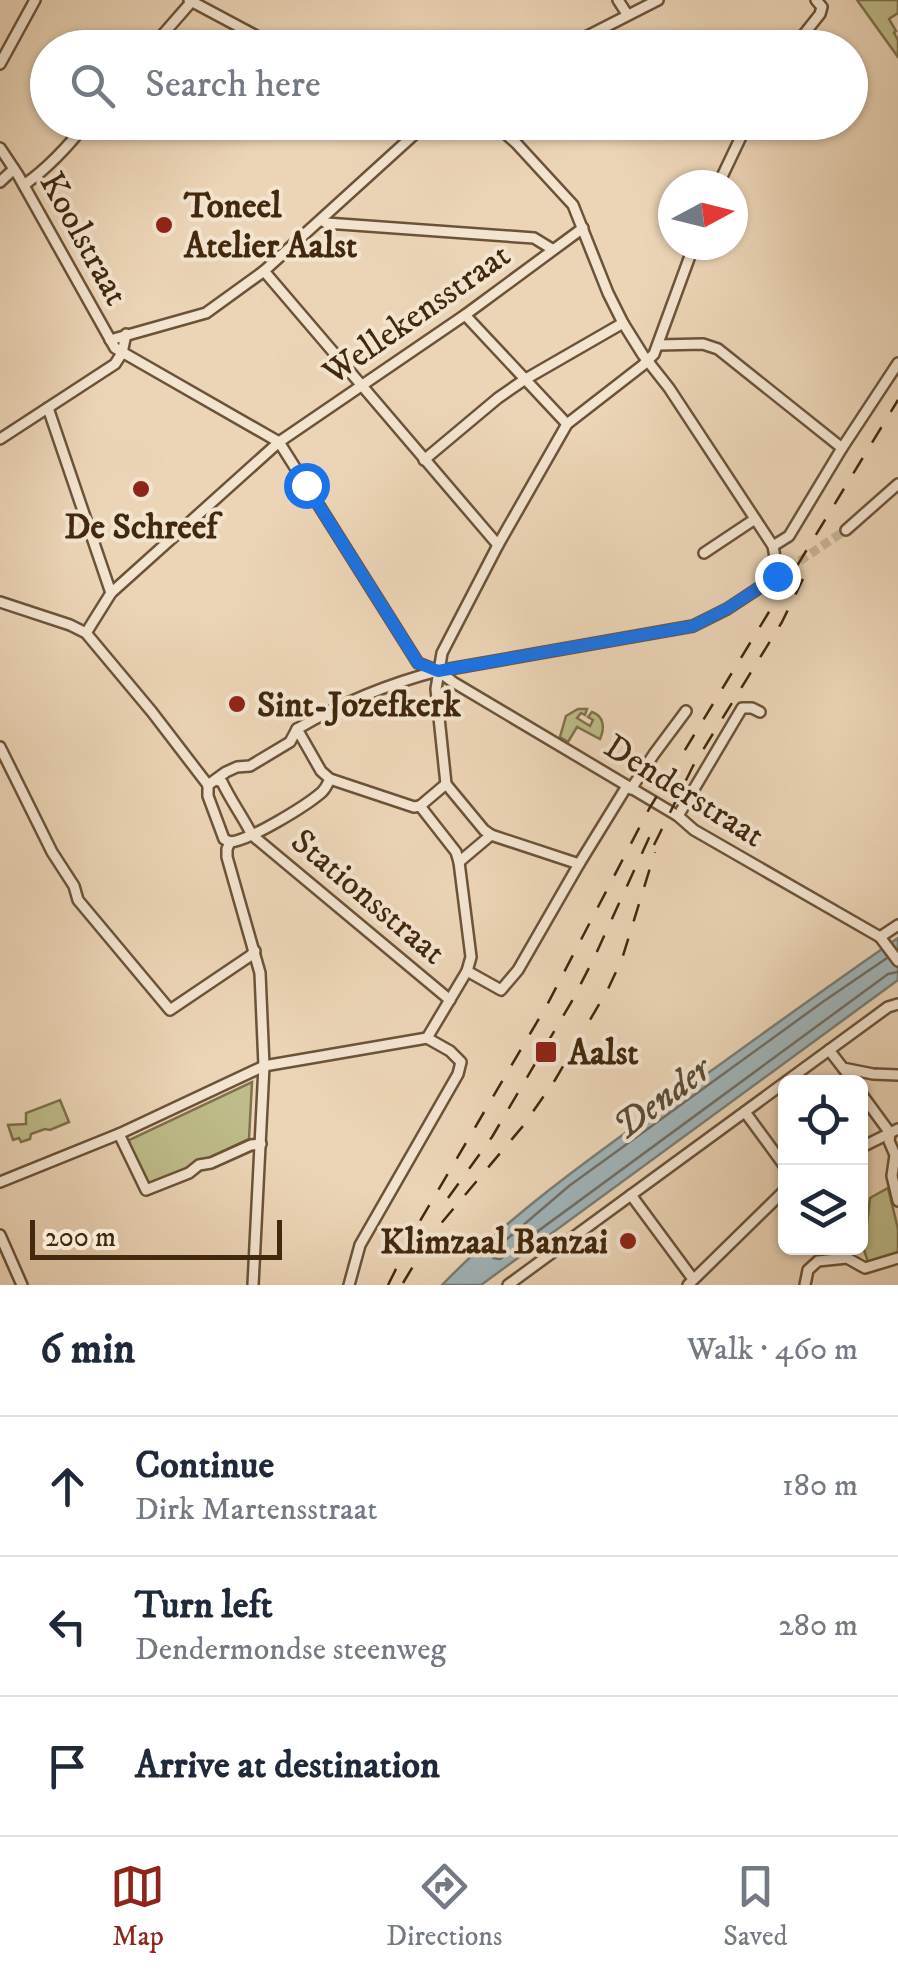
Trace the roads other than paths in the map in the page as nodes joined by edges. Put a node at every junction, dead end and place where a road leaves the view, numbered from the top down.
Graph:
1 (35, 0) edge
2 (191, 0) edge
3 (618, 0) edge
4 (658, 0) edge
5 (816, 0) edge
6 (627, 14) junction
7 (166, 30) edge
8 (245, 30) edge
9 (597, 30) edge
10 (807, 30) edge
11 (0, 64) edge
12 (72, 140) edge
13 (408, 140) edge
14 (513, 140) edge
15 (739, 140) edge
16 (0, 148) edge
17 (14, 169) junction
18 (725, 170) edge
19 (0, 182) edge
20 (24, 185) junction
21 (320, 220) junction
22 (582, 228) junction
23 (552, 249) junction
24 (689, 260) edge
25 (264, 271) junction
26 (464, 316) junction
27 (623, 323) junction
28 (126, 334) junction
29 (110, 340) junction
30 (658, 345) junction
31 (122, 353) junction
32 (648, 360) junction
33 (898, 364) edge
34 (524, 380) junction
35 (361, 385) junction
36 (48, 408) junction
37 (567, 424) junction
38 (0, 439) edge
39 (279, 442) junction
40 (842, 448) junction
41 (424, 460) junction
42 (898, 484) edge
43 (755, 519) junction
44 (846, 530) tunnel mouth
45 (498, 545) junction
46 (773, 546) junction
47 (704, 553) dead end
48 (112, 593) junction
49 (0, 602) edge
50 (86, 633) junction
51 (438, 671) junction
52 (686, 710) dead end
53 (760, 712) dead end
54 (296, 730) junction
55 (0, 747) edge
56 (237, 767) junction
57 (330, 779) junction
58 (212, 782) junction
59 (446, 784) junction
60 (629, 788) junction
61 (225, 789) junction
62 (420, 806) junction
63 (678, 816) junction
64 (252, 835) junction
65 (491, 836) junction
66 (230, 842) junction
67 (459, 862) junction
68 (579, 864) junction
69 (898, 926) edge
70 (883, 941) junction
71 (255, 950) junction
72 (898, 960) edge
73 (467, 971) junction
74 (450, 1000) junction
75 (898, 1004) edge
76 (427, 1038) junction
77 (830, 1050) junction
78 (264, 1066) junction
79 (844, 1068) junction
80 (849, 1075) edge
81 (898, 1075) edge
82 (868, 1101) edge
83 (746, 1112) junction
84 (894, 1131) edge
85 (119, 1134) junction
86 (260, 1144) junction
87 (868, 1144) edge
88 (784, 1165) edge
89 (0, 1182) edge
90 (631, 1195) junction
91 (778, 1197) edge
92 (898, 1201) edge
93 (0, 1235) edge
94 (898, 1258) edge
95 (515, 1282) edge
96 (691, 1282) edge
97 (805, 1282) edge
98 (22, 1285) edge
99 (252, 1285) edge
100 (349, 1285) edge

1 - 11 street
2 - 7 street
2 - 8 street
3 - 6 street
4 - 6 street
5 - 10 street
6 - 9 street
12 - 20 street
13 - 21 street
14 - 22 street
15 - 18 street
16 - 17 street, Koolstraat
17 - 19 street
17 - 20 street, Koolstraat
20 - 29 street, Koolstraat
21 - 23 street
21 - 25 street
22 - 23 street, Wellekensstraat
22 - 27 street
23 - 26 street, Wellekensstraat
24 - 30 street
25 - 28 street
25 - 35 street
26 - 34 street
26 - 35 street, Wellekensstraat
27 - 32 street
27 - 34 street
28 - 29 street
28 - 31 street
29 - 31 street, Koolstraat
30 - 32 street
30 - 40 street
31 - 36 street
31 - 39 street, Koolstraat
32 - 37 street
32 - 43 street
33 - 40 street
34 - 37 street
34 - 41 street
35 - 39 street, Wellekensstraat
35 - 41 street
36 - 38 street
36 - 48 street
37 - 45 street
39 - 48 street, Wellekensstraat
39 - 51 street, Denderstraat
40 - 46 street
41 - 45 street
42 - 44 street
43 - 46 street
43 - 47 street
45 - 51 street
46 - 51 street
48 - 50 street, Wellekensstraat
49 - 50 street
50 - 58 street
51 - 54 street
51 - 59 street
51 - 60 street, Denderstraat
52 - 60 street
53 - 63 street
54 - 56 street
54 - 57 street
55 - 71 street
56 - 58 street
56 - 61 street
57 - 62 street
57 - 64 street
58 - 61 street, Stationsstraat
58 - 66 street
59 - 62 street
59 - 65 street
60 - 63 street, Denderstraat
60 - 68 street
61 - 64 street, Stationsstraat
62 - 67 street
63 - 70 street, Denderstraat
64 - 66 street
64 - 74 street, Stationsstraat
65 - 67 street
65 - 68 street
66 - 71 street
67 - 73 street
68 - 73 street
69 - 70 street
70 - 72 street, Denderstraat
71 - 78 street
73 - 74 street
74 - 76 street
75 - 77 street
76 - 78 street
76 - 100 street
77 - 79 street
77 - 83 street
78 - 85 street
78 - 86 street
79 - 80 street
79 - 81 street
82 - 84 street
83 - 88 street
83 - 90 street
84 - 87 street
84 - 92 street
85 - 86 street
85 - 89 street
86 - 99 street
90 - 95 street
90 - 96 street
91 - 96 street
93 - 98 street
94 - 97 street

